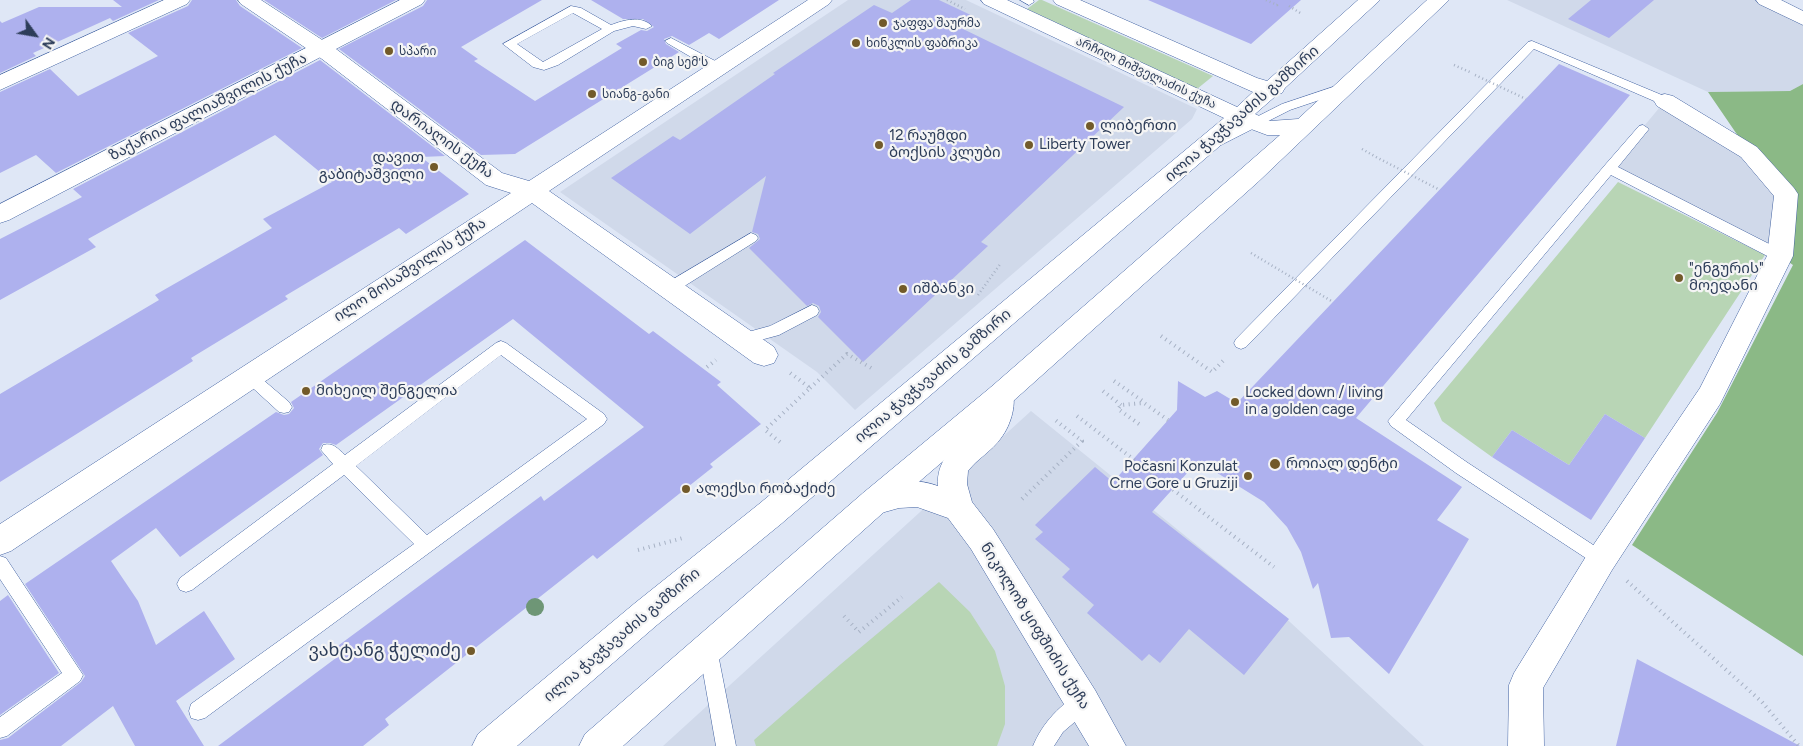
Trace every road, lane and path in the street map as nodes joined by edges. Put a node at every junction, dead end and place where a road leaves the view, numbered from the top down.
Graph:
1 (180, 0) edge
2 (248, 0) edge
3 (415, 0) edge
4 (822, 0) edge
5 (991, 0) edge
6 (1063, 0) edge
7 (1266, 0) edge
8 (1370, 0) edge
9 (1439, 0) edge
10 (1766, 0) edge
11 (1279, 2) dead end
12 (1289, 6) dead end
13 (1302, 14) dead end
14 (1803, 19) edge
15 (646, 26) dead end
16 (610, 29) junction
17 (671, 40) dead end
18 (321, 49) junction
19 (1454, 65) dead end
20 (719, 68) junction
21 (1464, 69) dead end
22 (1475, 74) dead end
23 (0, 83) edge
24 (1347, 86) junction
25 (1274, 88) junction
26 (1526, 99) dead end
27 (1665, 101) joint
28 (1247, 119) junction
29 (1305, 125) junction
30 (1643, 129) dead end
31 (1362, 149) dead end
32 (1609, 168) junction
33 (1440, 190) dead end
34 (532, 191) junction
35 (0, 214) edge
36 (751, 238) dead end
37 (1251, 253) dead end
38 (1780, 256) junction
39 (670, 288) junction
40 (1333, 302) dead end
41 (812, 311) dead end
42 (1161, 336) dead end
43 (742, 339) junction
44 (1241, 342) dead end
45 (764, 355) joint
46 (1225, 358) dead end
47 (873, 369) dead end
48 (249, 376) junction
49 (1114, 381) dead end
50 (810, 388) junction
51 (1103, 391) dead end
52 (1001, 395) junction
53 (1121, 405) junction
54 (284, 407) dead end
55 (1076, 416) dead end
56 (1054, 419) dead end
57 (1139, 424) dead end
58 (780, 442) dead end
59 (329, 450) dead end
60 (343, 465) junction
61 (1022, 499) dead end
62 (874, 502) junction
63 (959, 508) junction
64 (0, 541) edge
65 (425, 544) junction
66 (1601, 560) junction
67 (0, 564) edge
68 (1274, 567) dead end
69 (186, 584) dead end
70 (902, 597) dead end
71 (844, 616) dead end
72 (708, 649) junction
73 (1084, 702) junction
74 (198, 711) dead end
75 (0, 729) edge
76 (490, 746) edge
77 (597, 746) edge
78 (726, 746) edge
79 (1043, 746) edge
80 (1108, 746) edge
81 (1526, 746) edge
82 (1799, 746) edge

1 - 23 street
2 - 18 street, დარიალის ქუჩა
3 - 18 street, ზაქარია ფალიაშვილის ქუჩა
4 - 20 street, ილო მოსაშვილის ქუჩა
5 - 28 street, არჩილ მიშველაძის ქუჩა
6 - 25 street
7 - 11 path
8 - 25 street, ილია ჭავჭავაძის გამზირი
9 - 24 street
10 - 14 street
12 - 13 path
15 - 16 lane
16 - 16 lane
17 - 20 lane
18 - 34 street, დარიალის ქუჩა
18 - 35 street, ზაქარია ფალიაშვილის ქუჩა
19 - 21 path
20 - 34 street, ილო მოსაშვილის ქუჩა
22 - 26 path, bridge
24 - 28 lane
24 - 29 street
25 - 28 street, ილია ჭავჭავაძის გამზირი
27 - 38 street
27 - 44 lane
28 - 29 street, არჩილ მიშველაძის ქუჩა
28 - 76 street, ილია ჭავჭავაძის გამზირი
29 - 52 street
30 - 32 lane
31 - 33 path, bridge
32 - 38 lane
32 - 66 lane
34 - 39 street, დარიალის ქუჩა
34 - 48 street, ილო მოსაშვილის ქუჩა
36 - 39 lane
37 - 40 path, bridge
38 - 66 street
39 - 43 street, დარიალის ქუჩა
41 - 43 lane
42 - 46 path
43 - 45 street, დარიალის ქუჩა
45 - 50 path
47 - 50 path
48 - 54 lane
48 - 64 street, ილო მოსაშვილის ქუჩა
49 - 53 path
50 - 58 path
51 - 53 path
52 - 62 street
52 - 63 street
53 - 57 path
55 - 68 path
56 - 61 path
59 - 60 lane
60 - 65 lane
60 - 65 lane
60 - 69 lane
62 - 63 street
62 - 72 street
63 - 73 street, ნიკოლოზ ყიფშიძის ქუჩა
65 - 74 lane
66 - 81 street
66 - 82 path
67 - 75 lane
70 - 71 path
72 - 77 street
72 - 78 lane
73 - 79 lane
73 - 80 street, ნიკოლოზ ყიფშიძის ქუჩა

